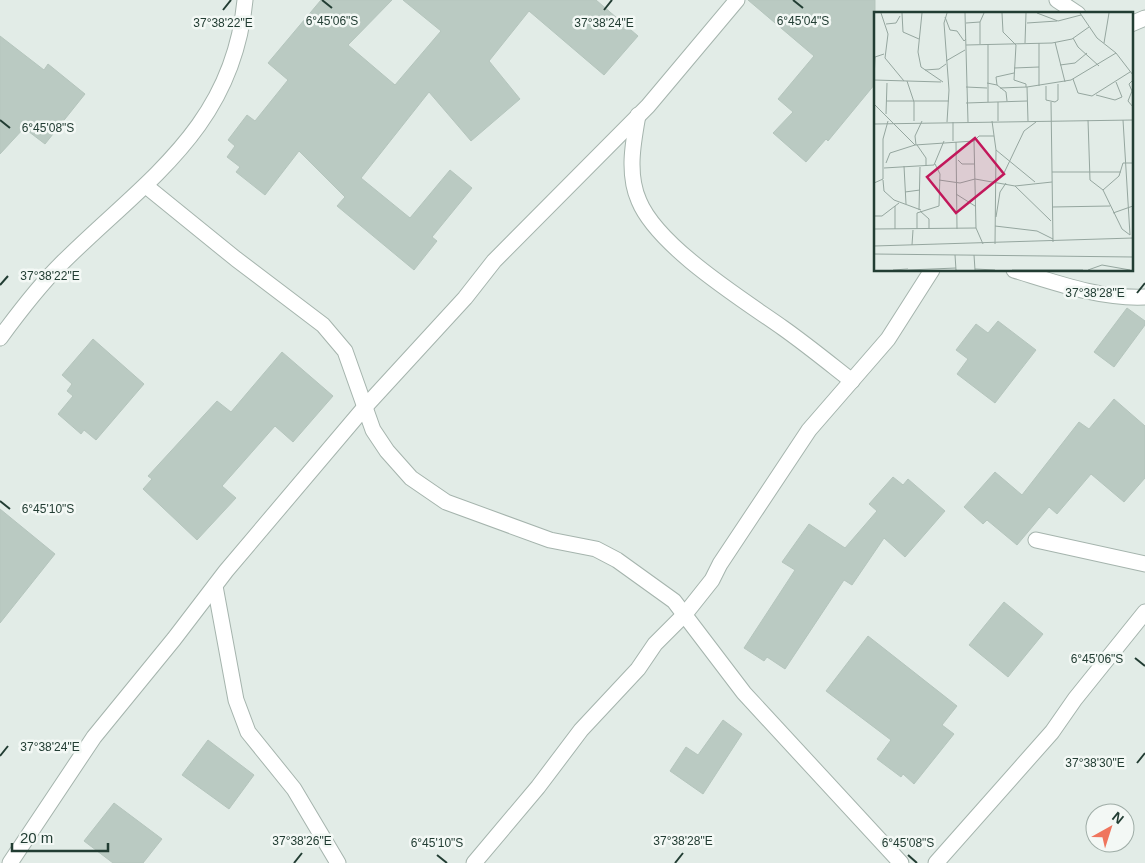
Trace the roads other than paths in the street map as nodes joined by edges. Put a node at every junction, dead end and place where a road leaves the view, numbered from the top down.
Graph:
1 (245, 0) edge
2 (737, 0) edge
3 (1056, 0) edge
4 (1075, 12) edge
5 (1145, 18) edge
6 (1132, 24) edge
7 (638, 115) junction
8 (146, 186) junction
9 (931, 271) edge
10 (1018, 271) edge
11 (1145, 297) edge
12 (0, 338) edge
13 (852, 381) junction
14 (364, 408) junction
15 (1036, 540) dead end
16 (1145, 564) edge
17 (214, 586) junction
18 (1145, 612) edge
19 (686, 614) junction
20 (10, 863) edge
21 (338, 863) edge
22 (474, 863) edge
23 (901, 863) edge
24 (936, 863) edge

1 - 8 street
2 - 7 street
3 - 4 street
5 - 6 street
7 - 13 street
7 - 14 street
8 - 12 street
8 - 14 street
9 - 13 street
10 - 11 street
13 - 19 street
14 - 17 street
14 - 19 street
15 - 16 street
17 - 20 street
17 - 21 street
18 - 24 street
19 - 22 street
19 - 23 street

